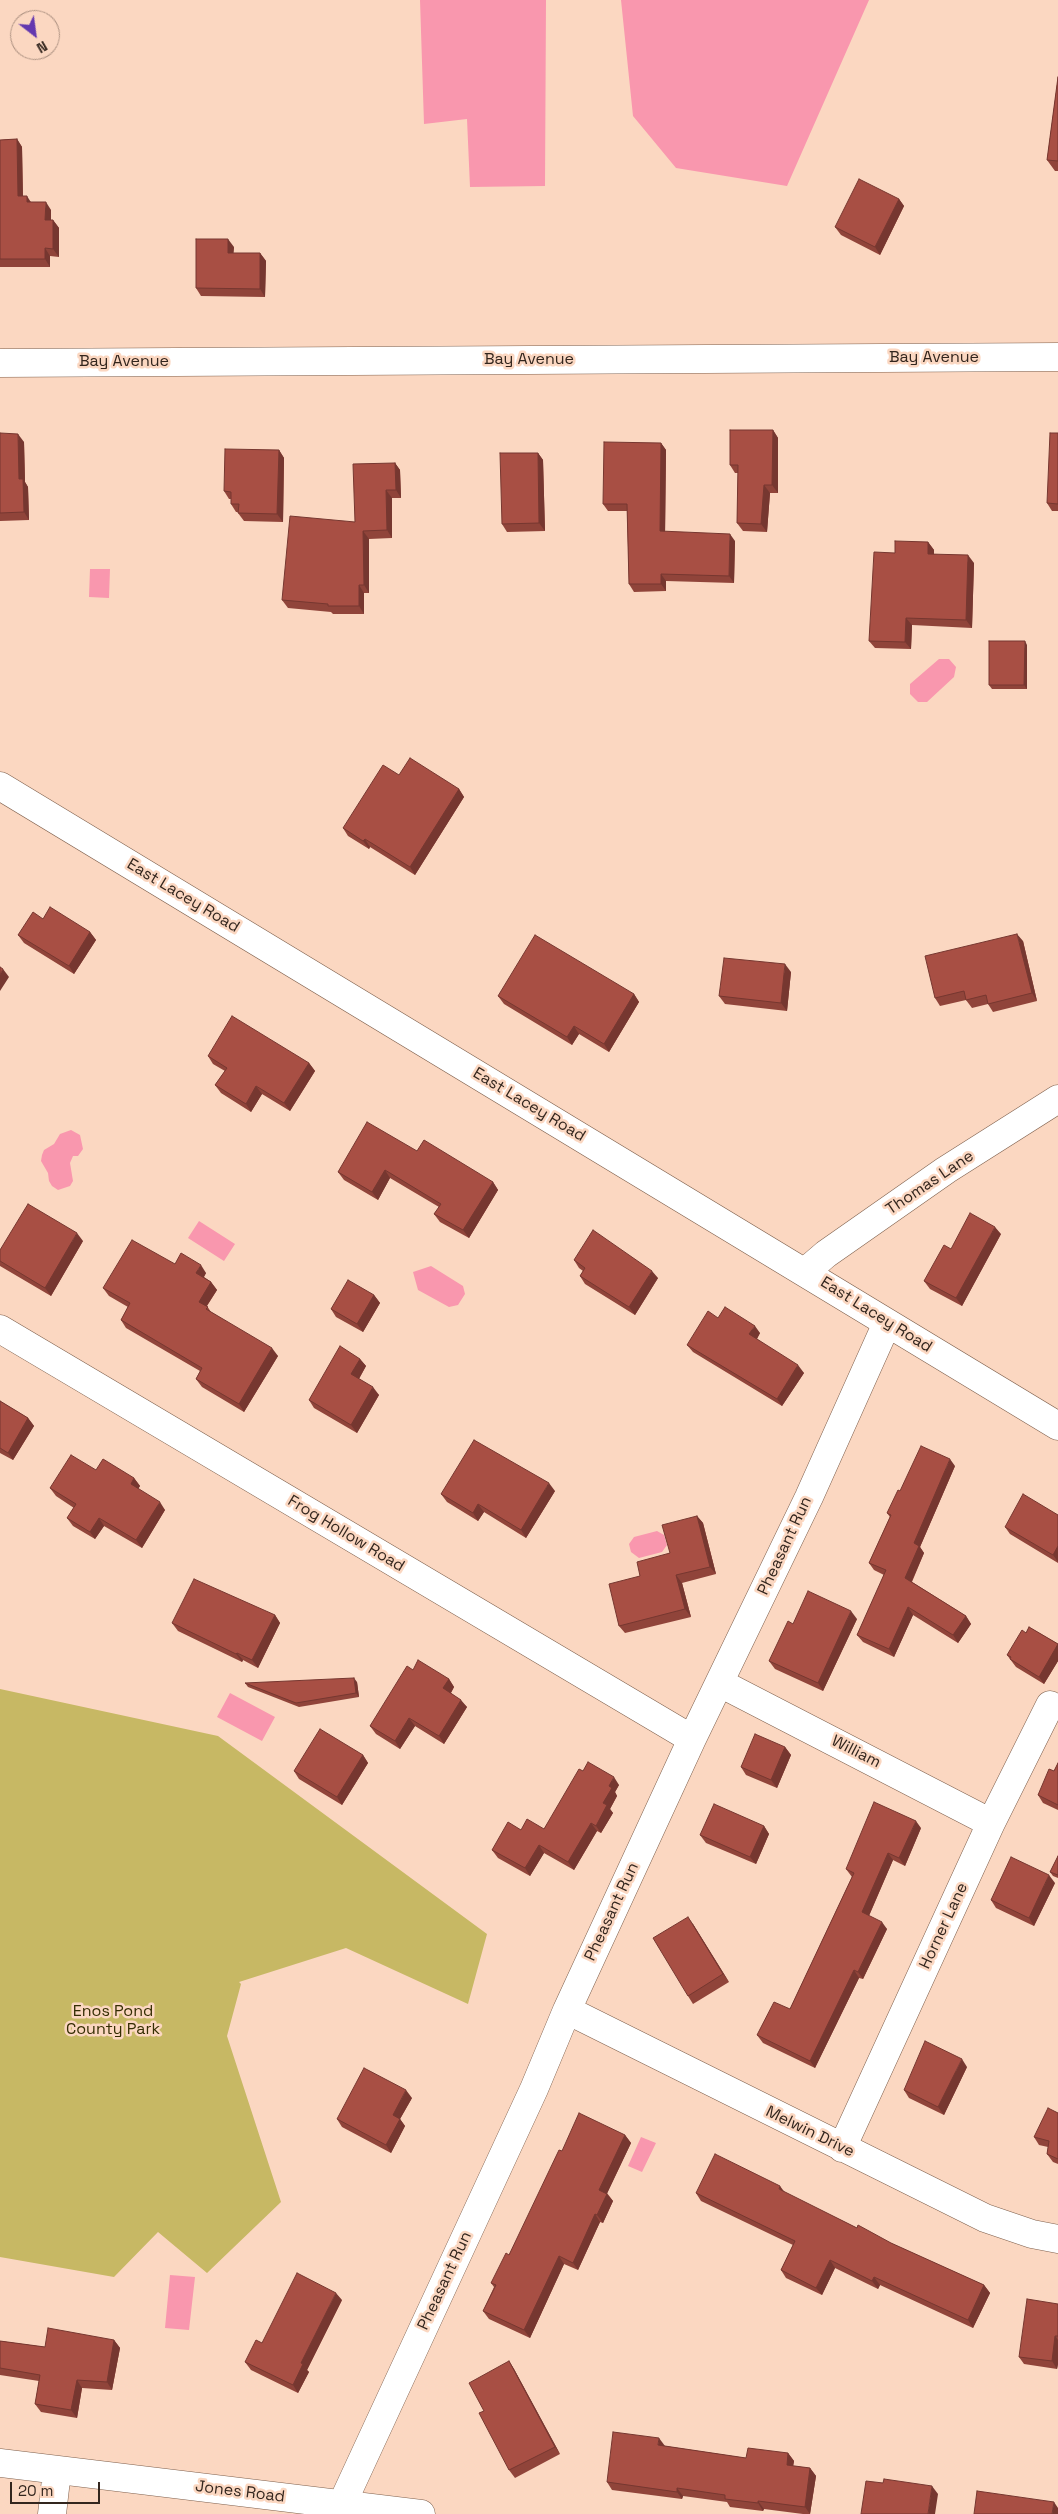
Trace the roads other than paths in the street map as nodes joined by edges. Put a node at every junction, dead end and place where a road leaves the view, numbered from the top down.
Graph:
1 (1058, 357) edge
2 (0, 362) edge
3 (0, 786) edge
4 (1058, 1099) edge
5 (805, 1272) junction
6 (887, 1323) junction
7 (0, 1329) edge
8 (1058, 1426) edge
9 (720, 1683) junction
10 (1050, 1705) dead end
11 (692, 1739) junction
12 (991, 1824) junction
13 (567, 2010) junction
14 (842, 2148) junction
15 (1058, 2239) edge
16 (0, 2463) edge
17 (57, 2471) junction
18 (358, 2508) edge
19 (52, 2514) edge
20 (421, 2514) edge

1 - 2 street, Bay Avenue
3 - 5 street, East Lacey Road
4 - 5 street, Thomas Lane
5 - 6 street, East Lacey Road
6 - 8 street, East Lacey Road
6 - 9 street, Pheasant Run
7 - 11 street, Frog Hollow Road
9 - 11 street, Pheasant Run
9 - 12 street, William
10 - 12 street, Horner Lane
11 - 13 street, Pheasant Run
12 - 14 street, Horner Lane
13 - 14 street, Melwin Drive
13 - 18 street, Pheasant Run
14 - 15 street, Melwin Drive
16 - 17 street, Jones Road
17 - 18 street, Jones Road
17 - 19 street
18 - 20 street, Jones Road

